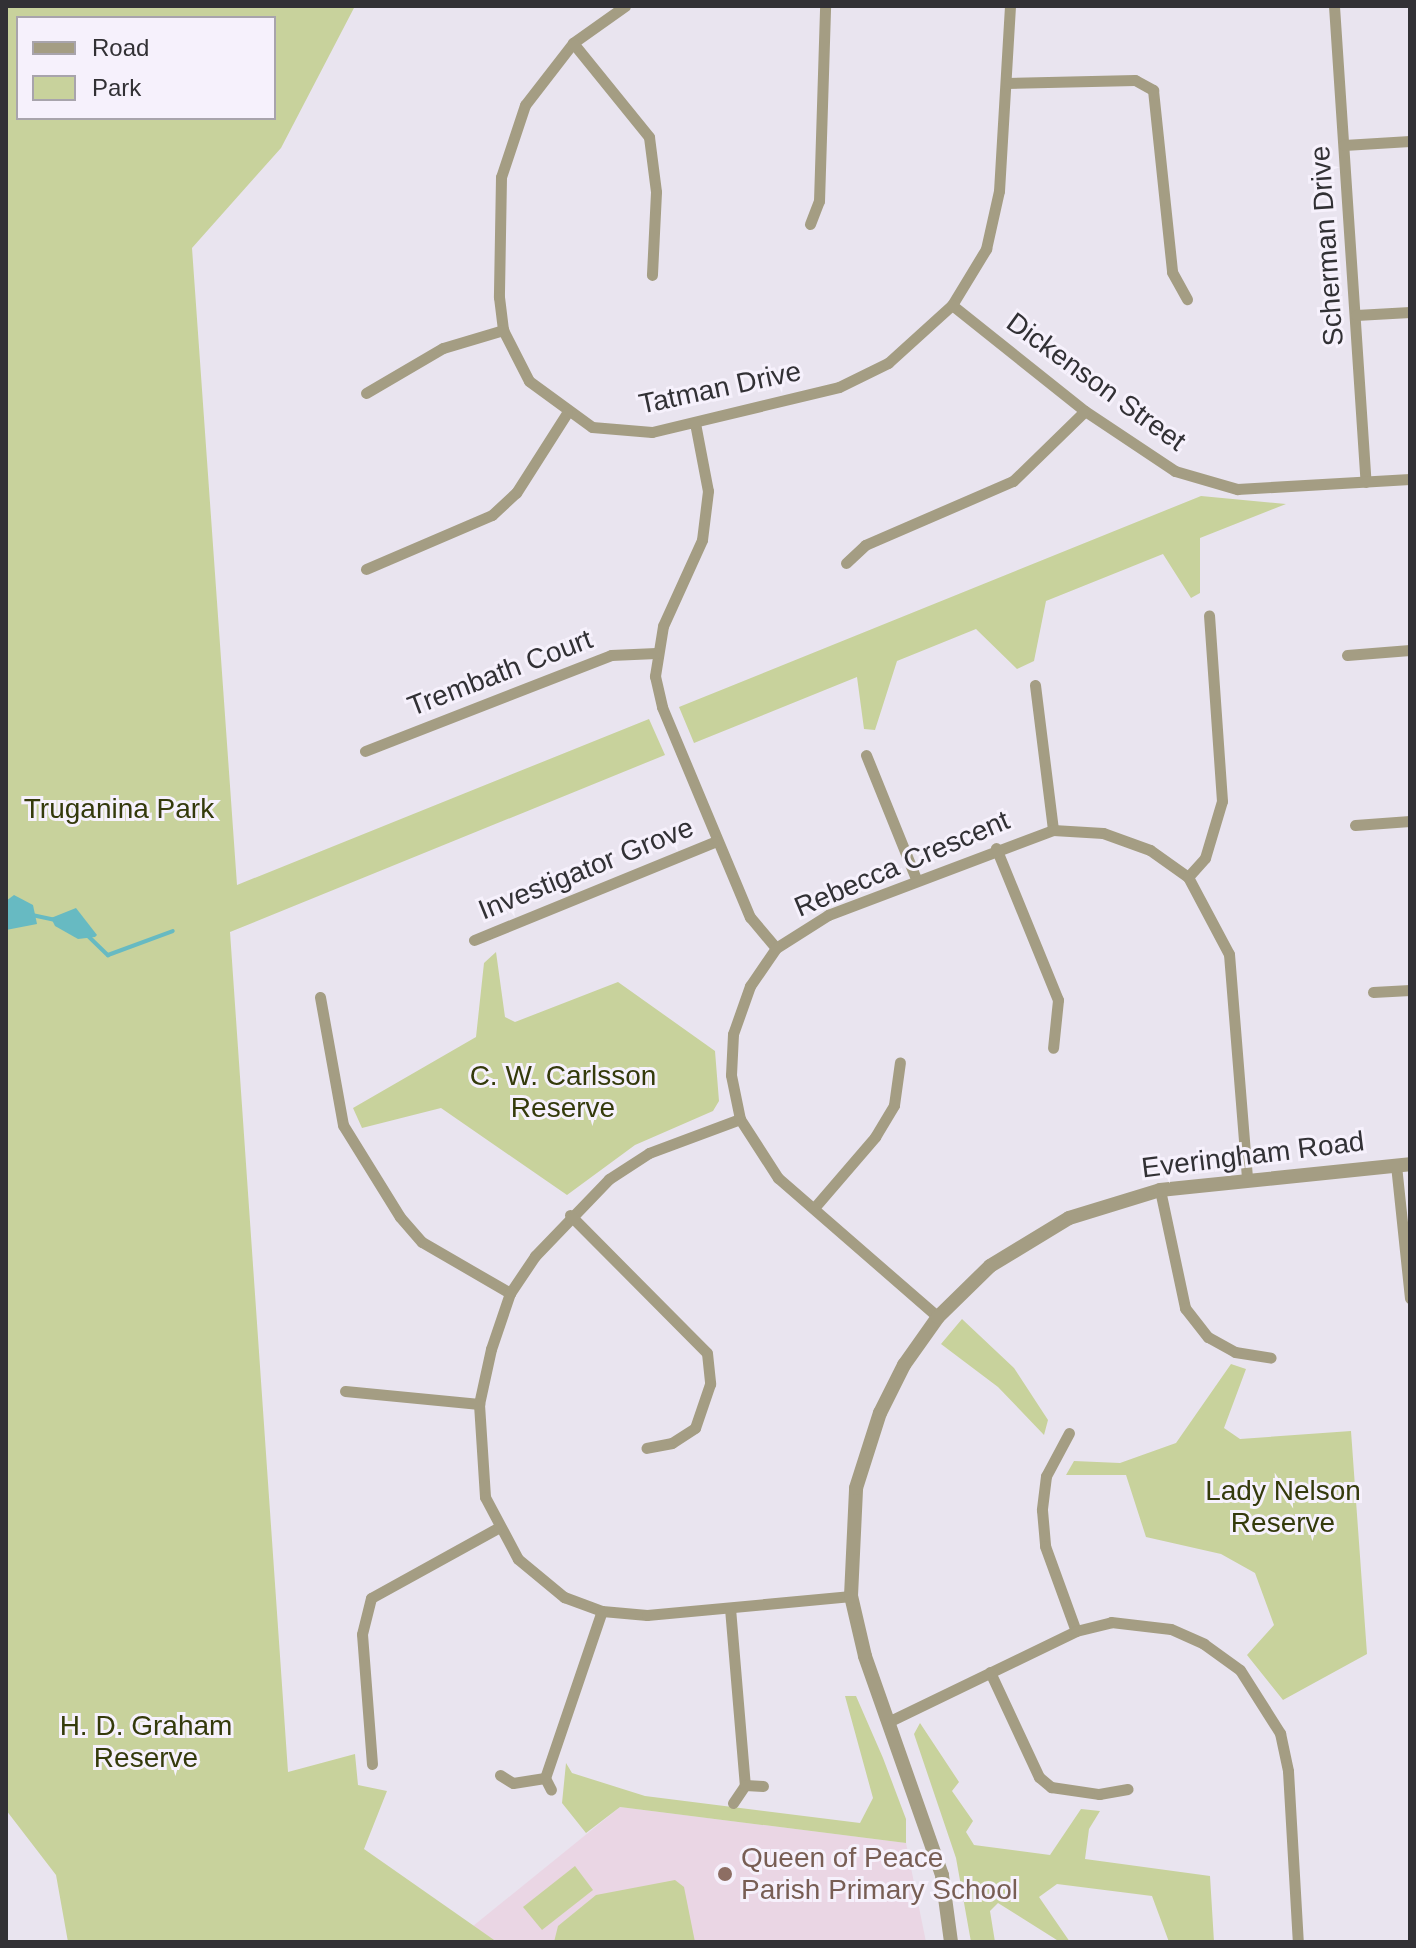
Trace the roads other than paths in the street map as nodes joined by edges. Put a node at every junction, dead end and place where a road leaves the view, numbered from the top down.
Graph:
1 (625, 6) edge
2 (825, 6) edge
3 (1002, 6) edge
4 (1010, 6) edge
5 (1334, 6) edge
6 (1007, 26) junction
7 (573, 43) junction
8 (1006, 83) junction
9 (1410, 141) edge
10 (1344, 145) junction
11 (810, 224) dead end
12 (652, 275) dead end
13 (1187, 299) dead end
14 (952, 305) junction
15 (1410, 312) edge
16 (1356, 315) junction
17 (503, 330) junction
18 (366, 393) dead end
19 (1085, 411) junction
20 (567, 413) junction
21 (695, 423) junction
22 (1410, 479) edge
23 (1366, 482) junction
24 (846, 563) dead end
25 (366, 569) dead end
26 (1209, 615) dead end
27 (1410, 650) edge
28 (656, 653) junction
29 (1347, 655) dead end
30 (1035, 685) dead end
31 (365, 751) dead end
32 (866, 755) dead end
33 (1410, 821) edge
34 (1355, 825) dead end
35 (1053, 830) junction
36 (716, 841) junction
37 (996, 848) junction
38 (1188, 877) junction
39 (916, 879) junction
40 (474, 940) dead end
41 (776, 948) junction
42 (1410, 990) edge
43 (1373, 992) dead end
44 (320, 997) dead end
45 (1053, 1048) dead end
46 (900, 1062) dead end
47 (740, 1119) junction
48 (1403, 1164) edge
49 (1247, 1179) junction
50 (1160, 1190) junction
51 (814, 1208) junction
52 (570, 1215) junction
53 (510, 1293) junction
54 (1410, 1298) edge
55 (938, 1317) junction
56 (1271, 1358) dead end
57 (345, 1391) dead end
58 (479, 1404) junction
59 (1069, 1433) dead end
60 (646, 1448) dead end
61 (496, 1529) junction
62 (851, 1596) junction
63 (730, 1608) junction
64 (602, 1611) junction
65 (1076, 1631) junction
66 (990, 1672) junction
67 (888, 1722) junction
68 (372, 1764) dead end
69 (500, 1775) dead end
70 (545, 1778) junction
71 (745, 1785) junction
72 (763, 1786) dead end
73 (1128, 1789) dead end
74 (551, 1790) dead end
75 (733, 1803) dead end
76 (951, 1942) edge
77 (1298, 1942) edge

1 - 7 street, Tatman Drive
2 - 11 street
3 - 6 street, Tatman Drive
4 - 6 street, Tatman Drive
5 - 10 street, Scherman Drive
6 - 8 street, Tatman Drive
7 - 12 street
7 - 17 street, Tatman Drive
8 - 13 street
8 - 14 street, Tatman Drive
9 - 10 street
10 - 16 street, Scherman Drive
14 - 19 street, Dickenson Street
14 - 21 street, Tatman Drive
15 - 16 street
16 - 23 street, Scherman Drive
17 - 18 street
17 - 20 street, Tatman Drive
19 - 23 street, Dickenson Street
19 - 24 street
20 - 21 street, Tatman Drive
20 - 25 street
21 - 28 street
22 - 23 street, Dickenson Street
26 - 38 street
27 - 29 street
28 - 31 street, Trembath Court
28 - 36 street
30 - 35 street
32 - 39 street
33 - 34 street
35 - 37 street, Rebecca Crescent
35 - 38 street, Rebecca Crescent
36 - 40 street, Investigator Grove
36 - 41 street
37 - 39 street, Rebecca Crescent
37 - 45 street
38 - 49 street
39 - 41 street, Rebecca Crescent
41 - 47 street, Rebecca Crescent
42 - 43 street
44 - 53 street
46 - 51 street
47 - 51 street, Rebecca Crescent
47 - 52 street
48 - 49 street, Everingham Road
48 - 54 street
49 - 50 street, Everingham Road
50 - 55 street, Everingham Road
50 - 56 street
51 - 55 street, Rebecca Crescent
52 - 53 street
52 - 60 street
53 - 58 street
55 - 62 street, Everingham Road
57 - 58 street
58 - 61 street
59 - 65 street
61 - 64 street
61 - 68 street
62 - 63 street
62 - 67 street, Everingham Road
63 - 64 street
63 - 71 street
64 - 70 street
65 - 66 street
65 - 77 street
66 - 67 street
66 - 73 street
67 - 76 street, Everingham Road
69 - 70 street
70 - 74 street
71 - 72 street
71 - 75 street

